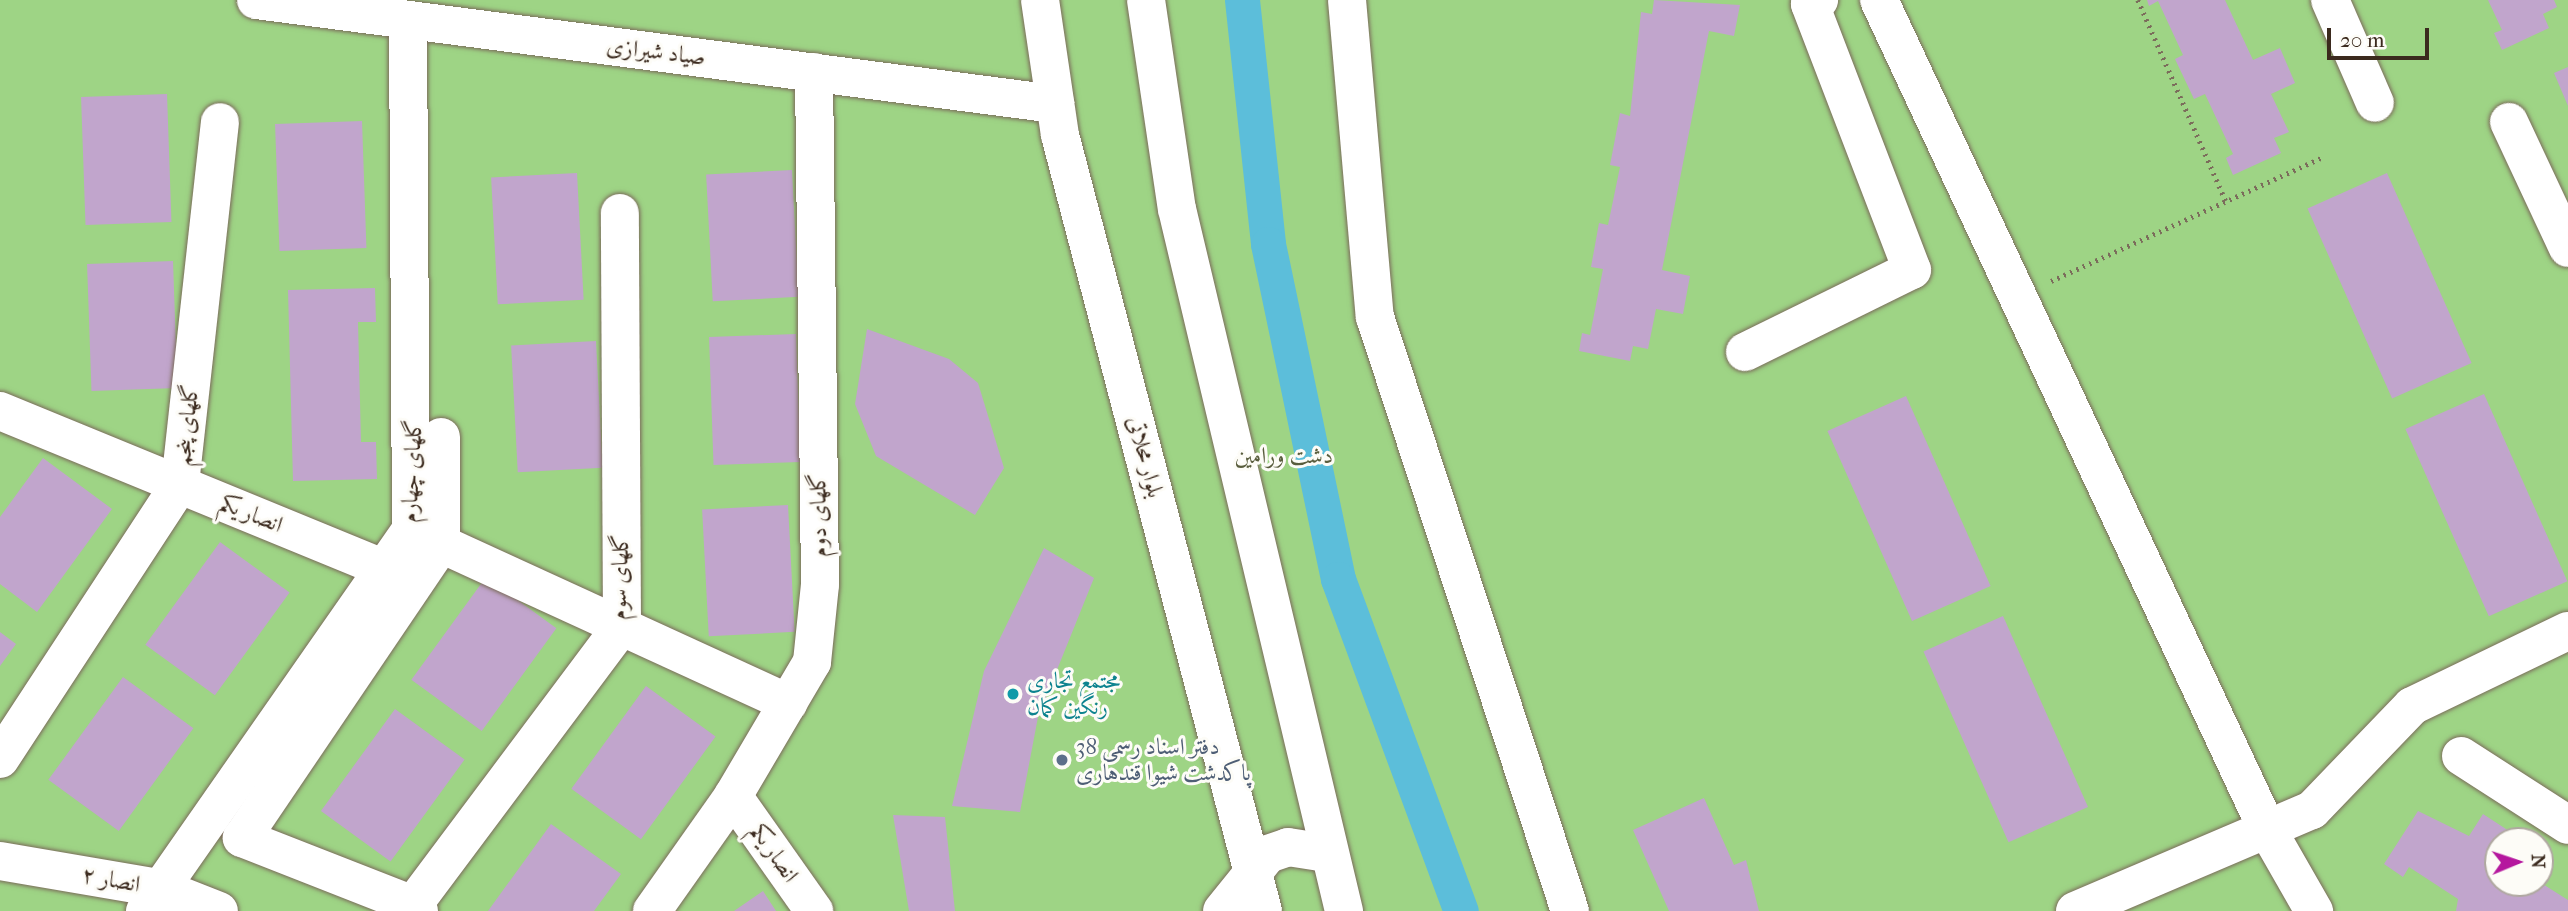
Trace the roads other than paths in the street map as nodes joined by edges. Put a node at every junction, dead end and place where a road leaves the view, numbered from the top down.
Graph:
1 (256, 0) edge
2 (1040, 0) edge
3 (1146, 0) edge
4 (1347, 0) edge
5 (1819, 0) edge
6 (1879, 0) edge
7 (2330, 0) edge
8 (408, 20) junction
9 (814, 72) junction
10 (2375, 103) dead end
11 (1055, 104) junction
12 (220, 122) dead end
13 (2509, 122) dead end
14 (440, 167) dead end
15 (620, 214) dead end
16 (2568, 248) edge
17 (1745, 352) dead end
18 (0, 411) edge
19 (180, 484) junction
20 (441, 544) junction
21 (386, 569) junction
22 (622, 626) junction
23 (2568, 631) edge
24 (788, 703) junction
25 (2461, 756) dead end
26 (0, 759) edge
27 (733, 796) junction
28 (2568, 825) edge
29 (2267, 830) junction
30 (1327, 853) junction
31 (0, 861) edge
32 (1255, 873) junction
33 (154, 900) edge
34 (416, 908) edge
35 (219, 911) edge
36 (652, 911) edge
37 (814, 911) edge
38 (1222, 911) edge
39 (1263, 911) edge
40 (1343, 911) edge
41 (1570, 911) edge
42 (2075, 911) edge
43 (2314, 911) edge

1 - 8 street, صیاد شیرازی
2 - 11 street, بلوار محلاتی
3 - 30 street
4 - 41 street
5 - 17 street
6 - 29 street
7 - 10 street
8 - 9 street, صیاد شیرازی
8 - 21 street, گلهای چهارم
9 - 11 street, صیاد شیرازی
9 - 24 street, گلهای دوم
11 - 32 street, بلوار محلاتی
12 - 19 street, گلهای پنجم
13 - 16 street
14 - 20 street
15 - 22 street, گلهای سوم
18 - 19 street, انصار یکم
19 - 21 street, انصار یکم
19 - 26 street, گلهای پنجم
20 - 22 street
20 - 34 street
21 - 33 street, گلهای چهارم
22 - 24 street
22 - 34 street, گلهای سوم
23 - 29 street
24 - 27 street, گلهای دوم
25 - 28 street
27 - 36 street, گلهای دوم
27 - 37 street, انصار یکم
29 - 42 street
29 - 43 street
30 - 32 street
30 - 40 street
31 - 33 street, انصار ۲
32 - 38 street
32 - 39 street, بلوار محلاتی
33 - 35 street, انصار ۲

